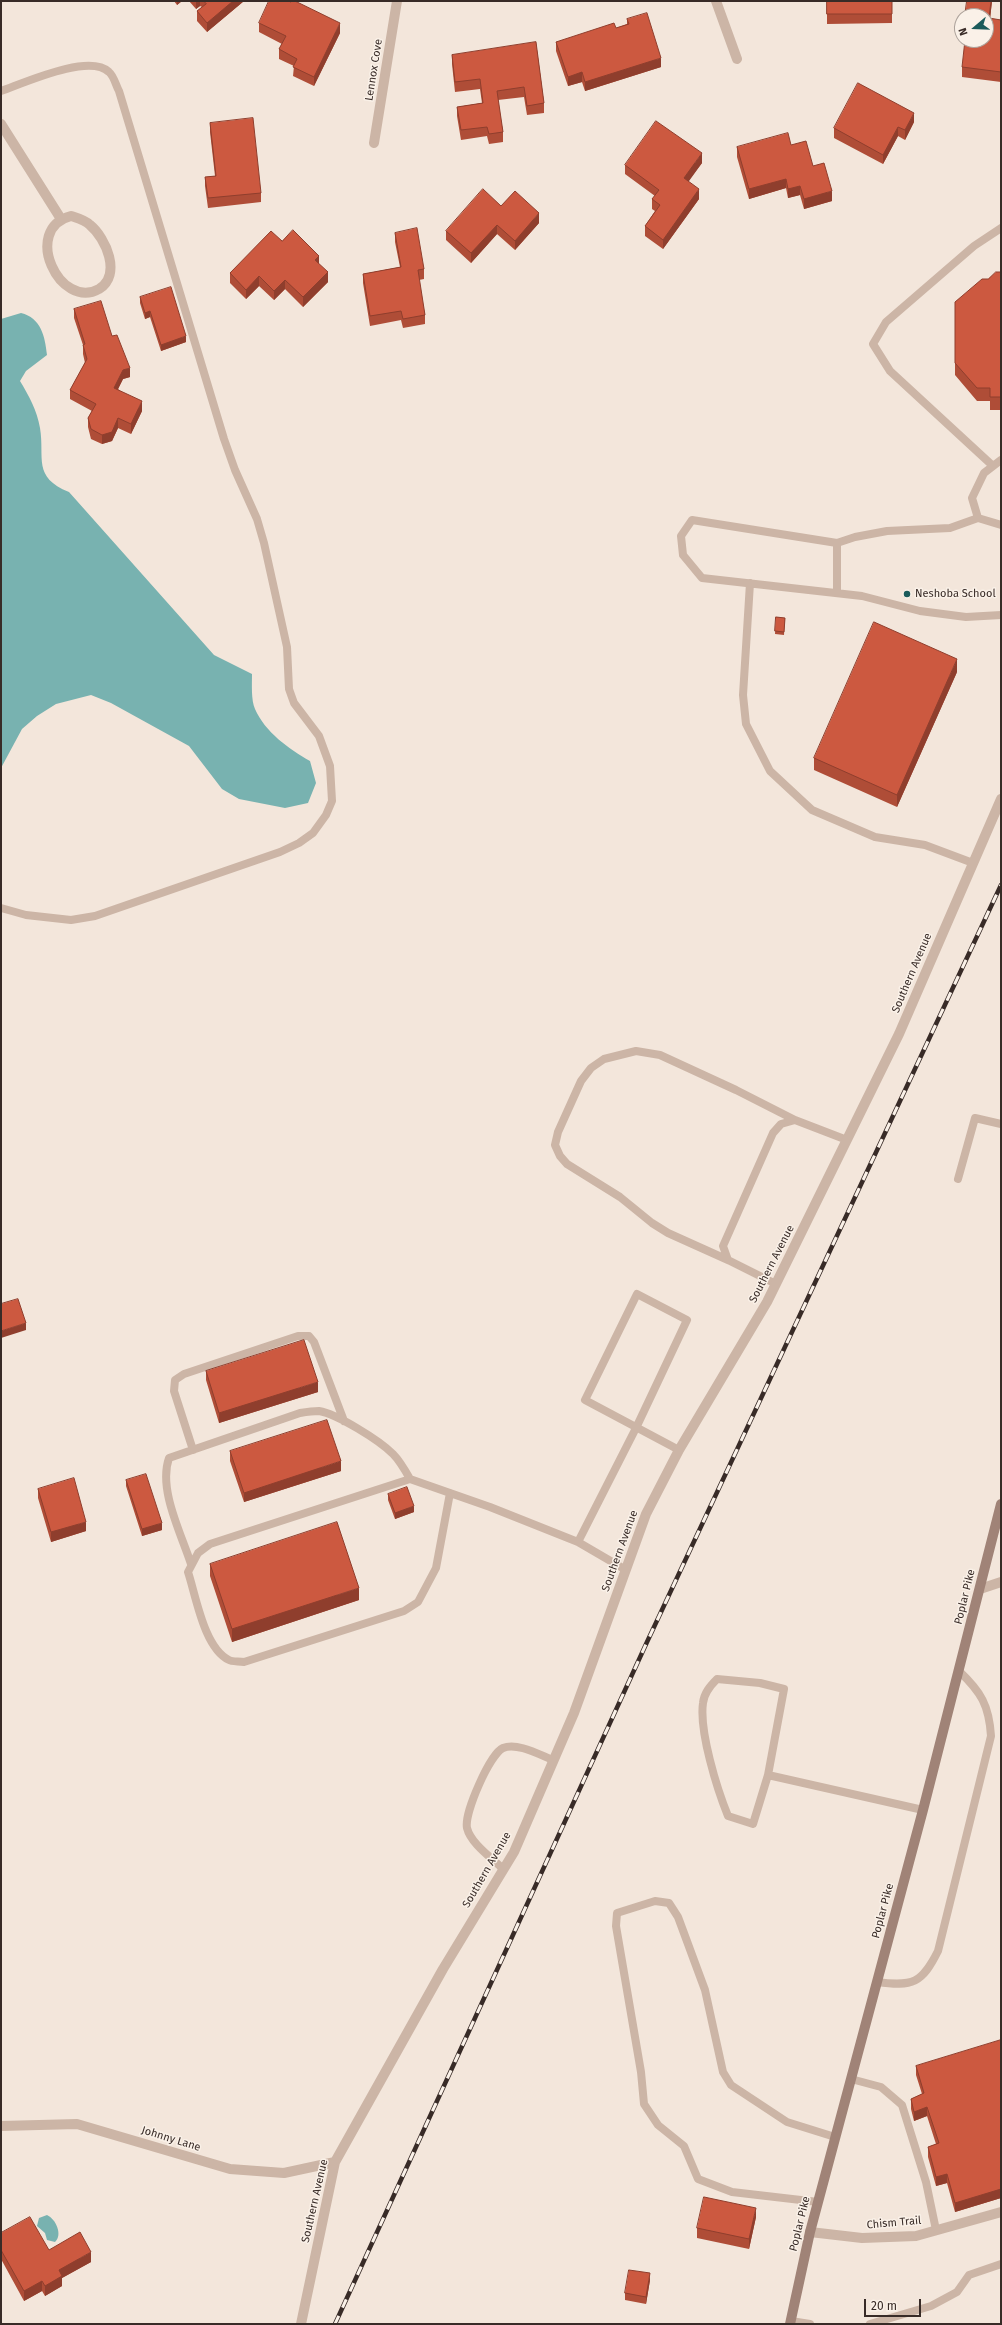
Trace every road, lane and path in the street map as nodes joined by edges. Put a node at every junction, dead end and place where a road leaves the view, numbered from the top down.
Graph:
1 (397, 1) edge
2 (716, 1) edge
3 (737, 59) dead end
4 (1, 91) edge
5 (1, 124) edge
6 (374, 143) dead end
7 (61, 219) junction
8 (1001, 228) edge
9 (1001, 460) edge
10 (993, 466) junction
11 (978, 518) junction
12 (1001, 525) edge
13 (837, 543) junction
14 (750, 583) junction
15 (837, 593) junction
16 (1001, 615) edge
17 (1001, 799) edge
18 (973, 863) junction
19 (1, 908) edge
20 (795, 1120) junction
21 (1001, 1124) edge
22 (847, 1140) junction
23 (958, 1179) dead end
24 (728, 1260) junction
25 (776, 1284) junction
26 (344, 1421) junction
27 (636, 1428) junction
28 (193, 1450) junction
29 (679, 1450) junction
30 (410, 1479) junction
31 (450, 1493) junction
32 (1001, 1504) edge
33 (578, 1542) junction
34 (191, 1564) junction
35 (626, 1570) junction
36 (1001, 1582) edge
37 (980, 1589) junction
38 (959, 1672) junction
39 (553, 1760) junction
40 (768, 1774) junction
41 (923, 1810) junction
42 (503, 1869) junction
43 (877, 1982) junction
44 (851, 2079) junction
45 (1, 2126) edge
46 (835, 2137) junction
47 (335, 2162) junction
48 (818, 2202) junction
49 (1001, 2212) edge
50 (936, 2230) junction
51 (810, 2232) junction
52 (1001, 2264) edge
53 (791, 2323) edge
54 (301, 2324) edge
55 (810, 2324) edge
56 (870, 2324) edge

1 - 6 street, Lennox Cove
2 - 3 street
4 - 19 lane
5 - 7 street
7 - 7 street
8 - 10 lane
9 - 10 lane
10 - 11 lane
11 - 12 lane
11 - 13 lane
13 - 14 lane
13 - 15 lane
14 - 15 lane
14 - 18 lane
15 - 16 lane
17 - 18 street, Southern Avenue
18 - 22 street, Southern Avenue
20 - 22 lane
20 - 24 lane
20 - 24 lane
21 - 23 lane
22 - 25 street, Southern Avenue
24 - 25 lane
25 - 29 street, Southern Avenue
26 - 28 lane
26 - 28 lane
26 - 30 lane
27 - 27 lane
27 - 29 lane
27 - 33 lane
28 - 34 lane
29 - 35 street, Southern Avenue
30 - 31 lane
30 - 34 lane
31 - 33 lane
31 - 34 lane
32 - 37 main road, Poplar Pike
33 - 35 lane
35 - 39 street, Southern Avenue
36 - 37 street
37 - 38 main road, Poplar Pike
38 - 41 main road, Poplar Pike
38 - 43 lane
39 - 42 street, Southern Avenue
39 - 42 lane
40 - 40 lane
40 - 41 lane
41 - 43 main road, Poplar Pike
42 - 47 street, Southern Avenue
43 - 44 main road, Poplar Pike
44 - 46 main road, Poplar Pike
44 - 50 lane
45 - 47 street, Johnny Lane
46 - 48 main road, Poplar Pike
46 - 48 lane
47 - 54 street, Southern Avenue
48 - 51 main road, Poplar Pike
49 - 50 street, Chism Trail
50 - 51 street, Chism Trail
51 - 53 main road, Poplar Pike
52 - 56 lane
53 - 55 lane

